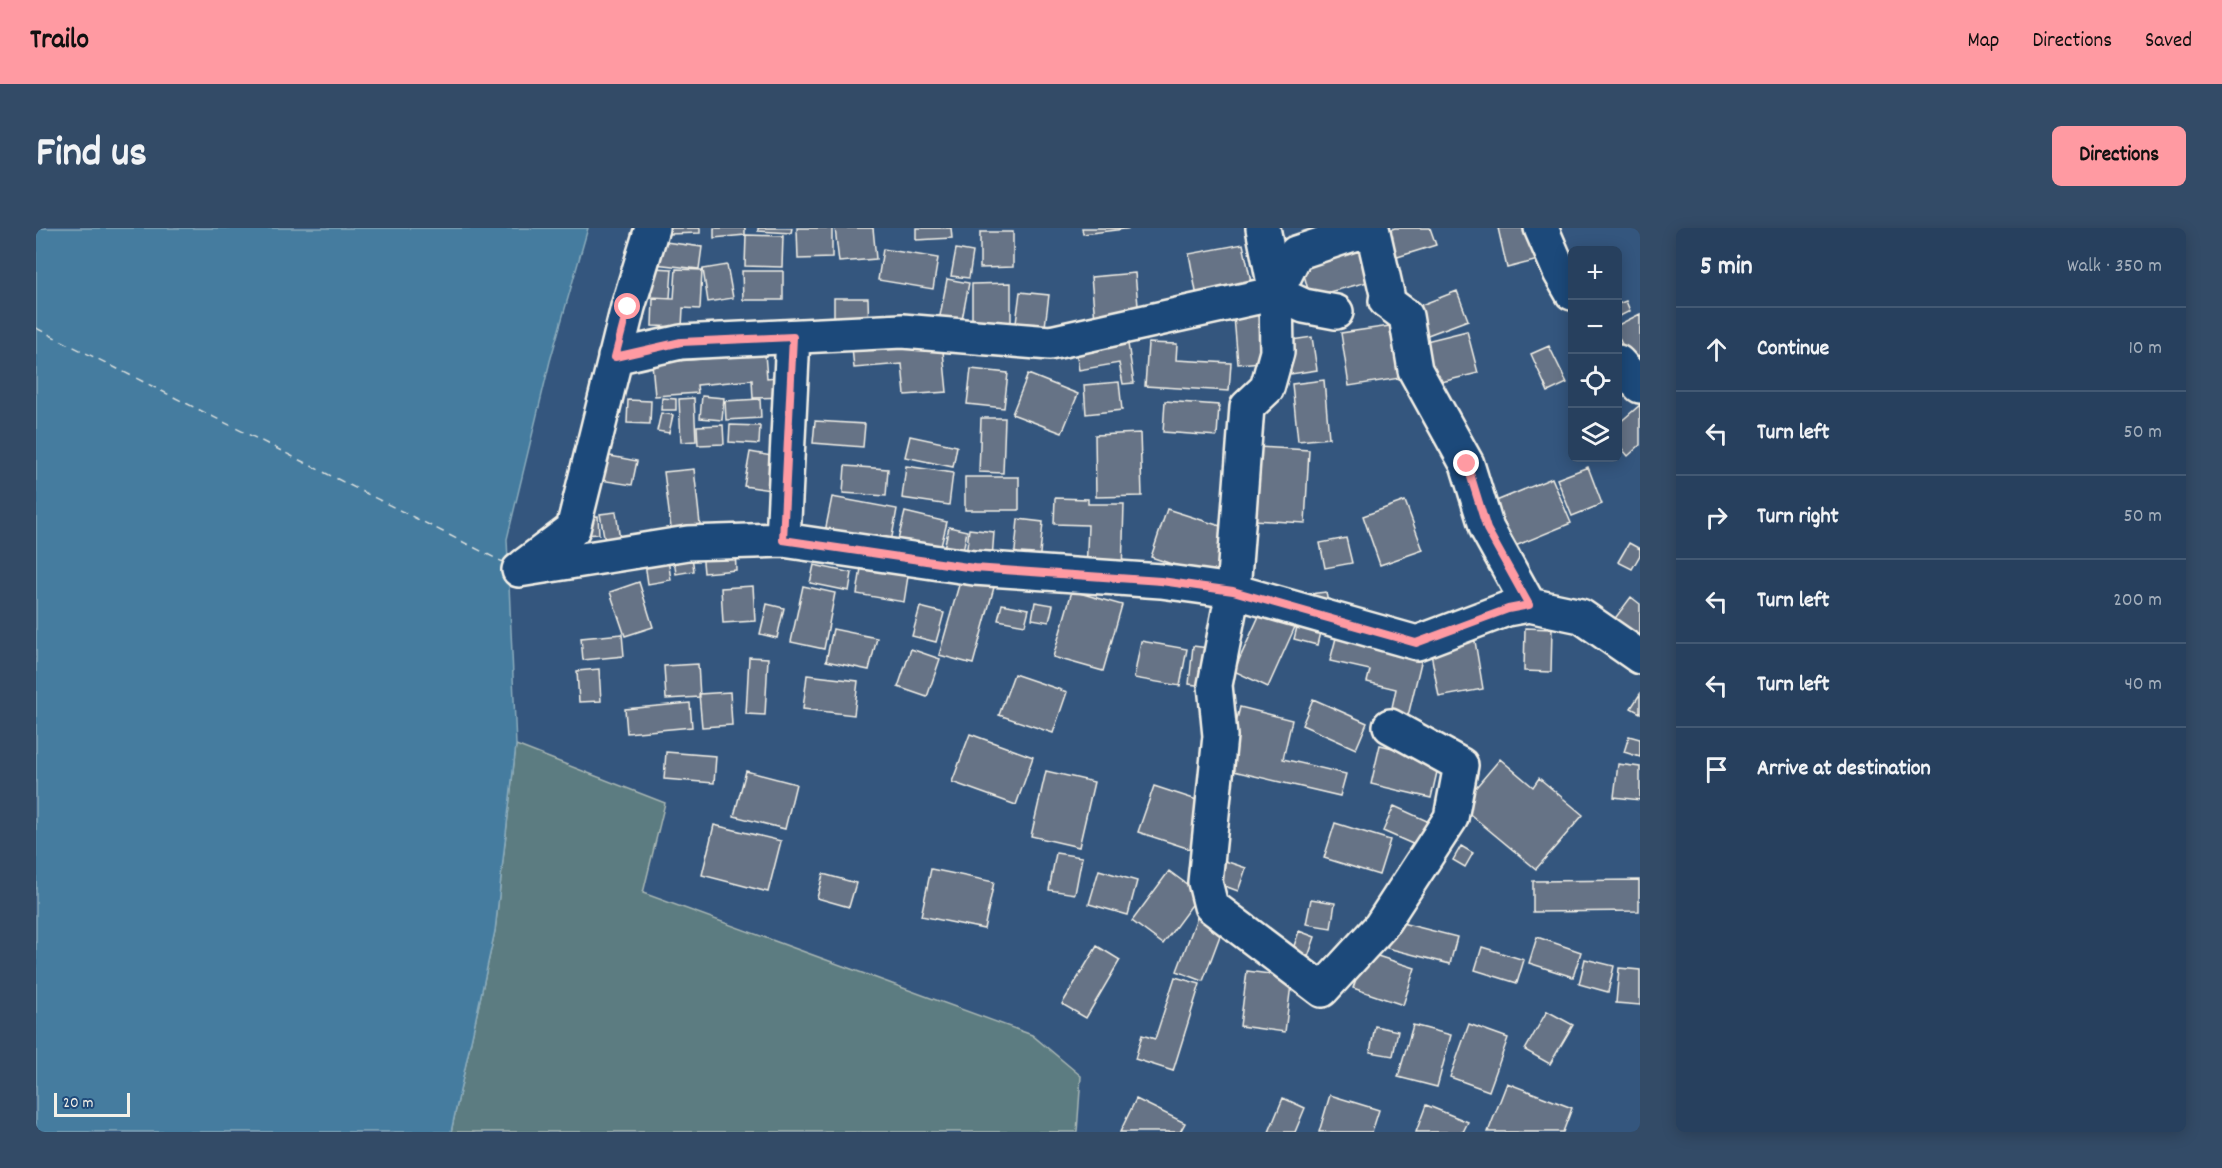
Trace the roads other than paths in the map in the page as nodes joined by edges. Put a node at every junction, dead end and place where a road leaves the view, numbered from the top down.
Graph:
1 (652, 228) edge
2 (1263, 228) edge
3 (1371, 228) edge
4 (1541, 228) edge
5 (1568, 286) edge
6 (1276, 292) junction
7 (1336, 312) dead end
8 (793, 337) junction
9 (615, 357) junction
10 (1622, 367) edge
11 (1640, 386) edge
12 (783, 540) junction
13 (1233, 591) junction
14 (1529, 605) junction
15 (1640, 657) edge
16 (1390, 726) dead end

1 - 9 street
2 - 6 street
3 - 6 street
3 - 14 street
4 - 5 street
6 - 7 street
6 - 8 street
6 - 13 street
8 - 9 street
8 - 12 street
9 - 12 street
10 - 11 street
12 - 13 street
13 - 14 street
13 - 16 street
14 - 15 street

